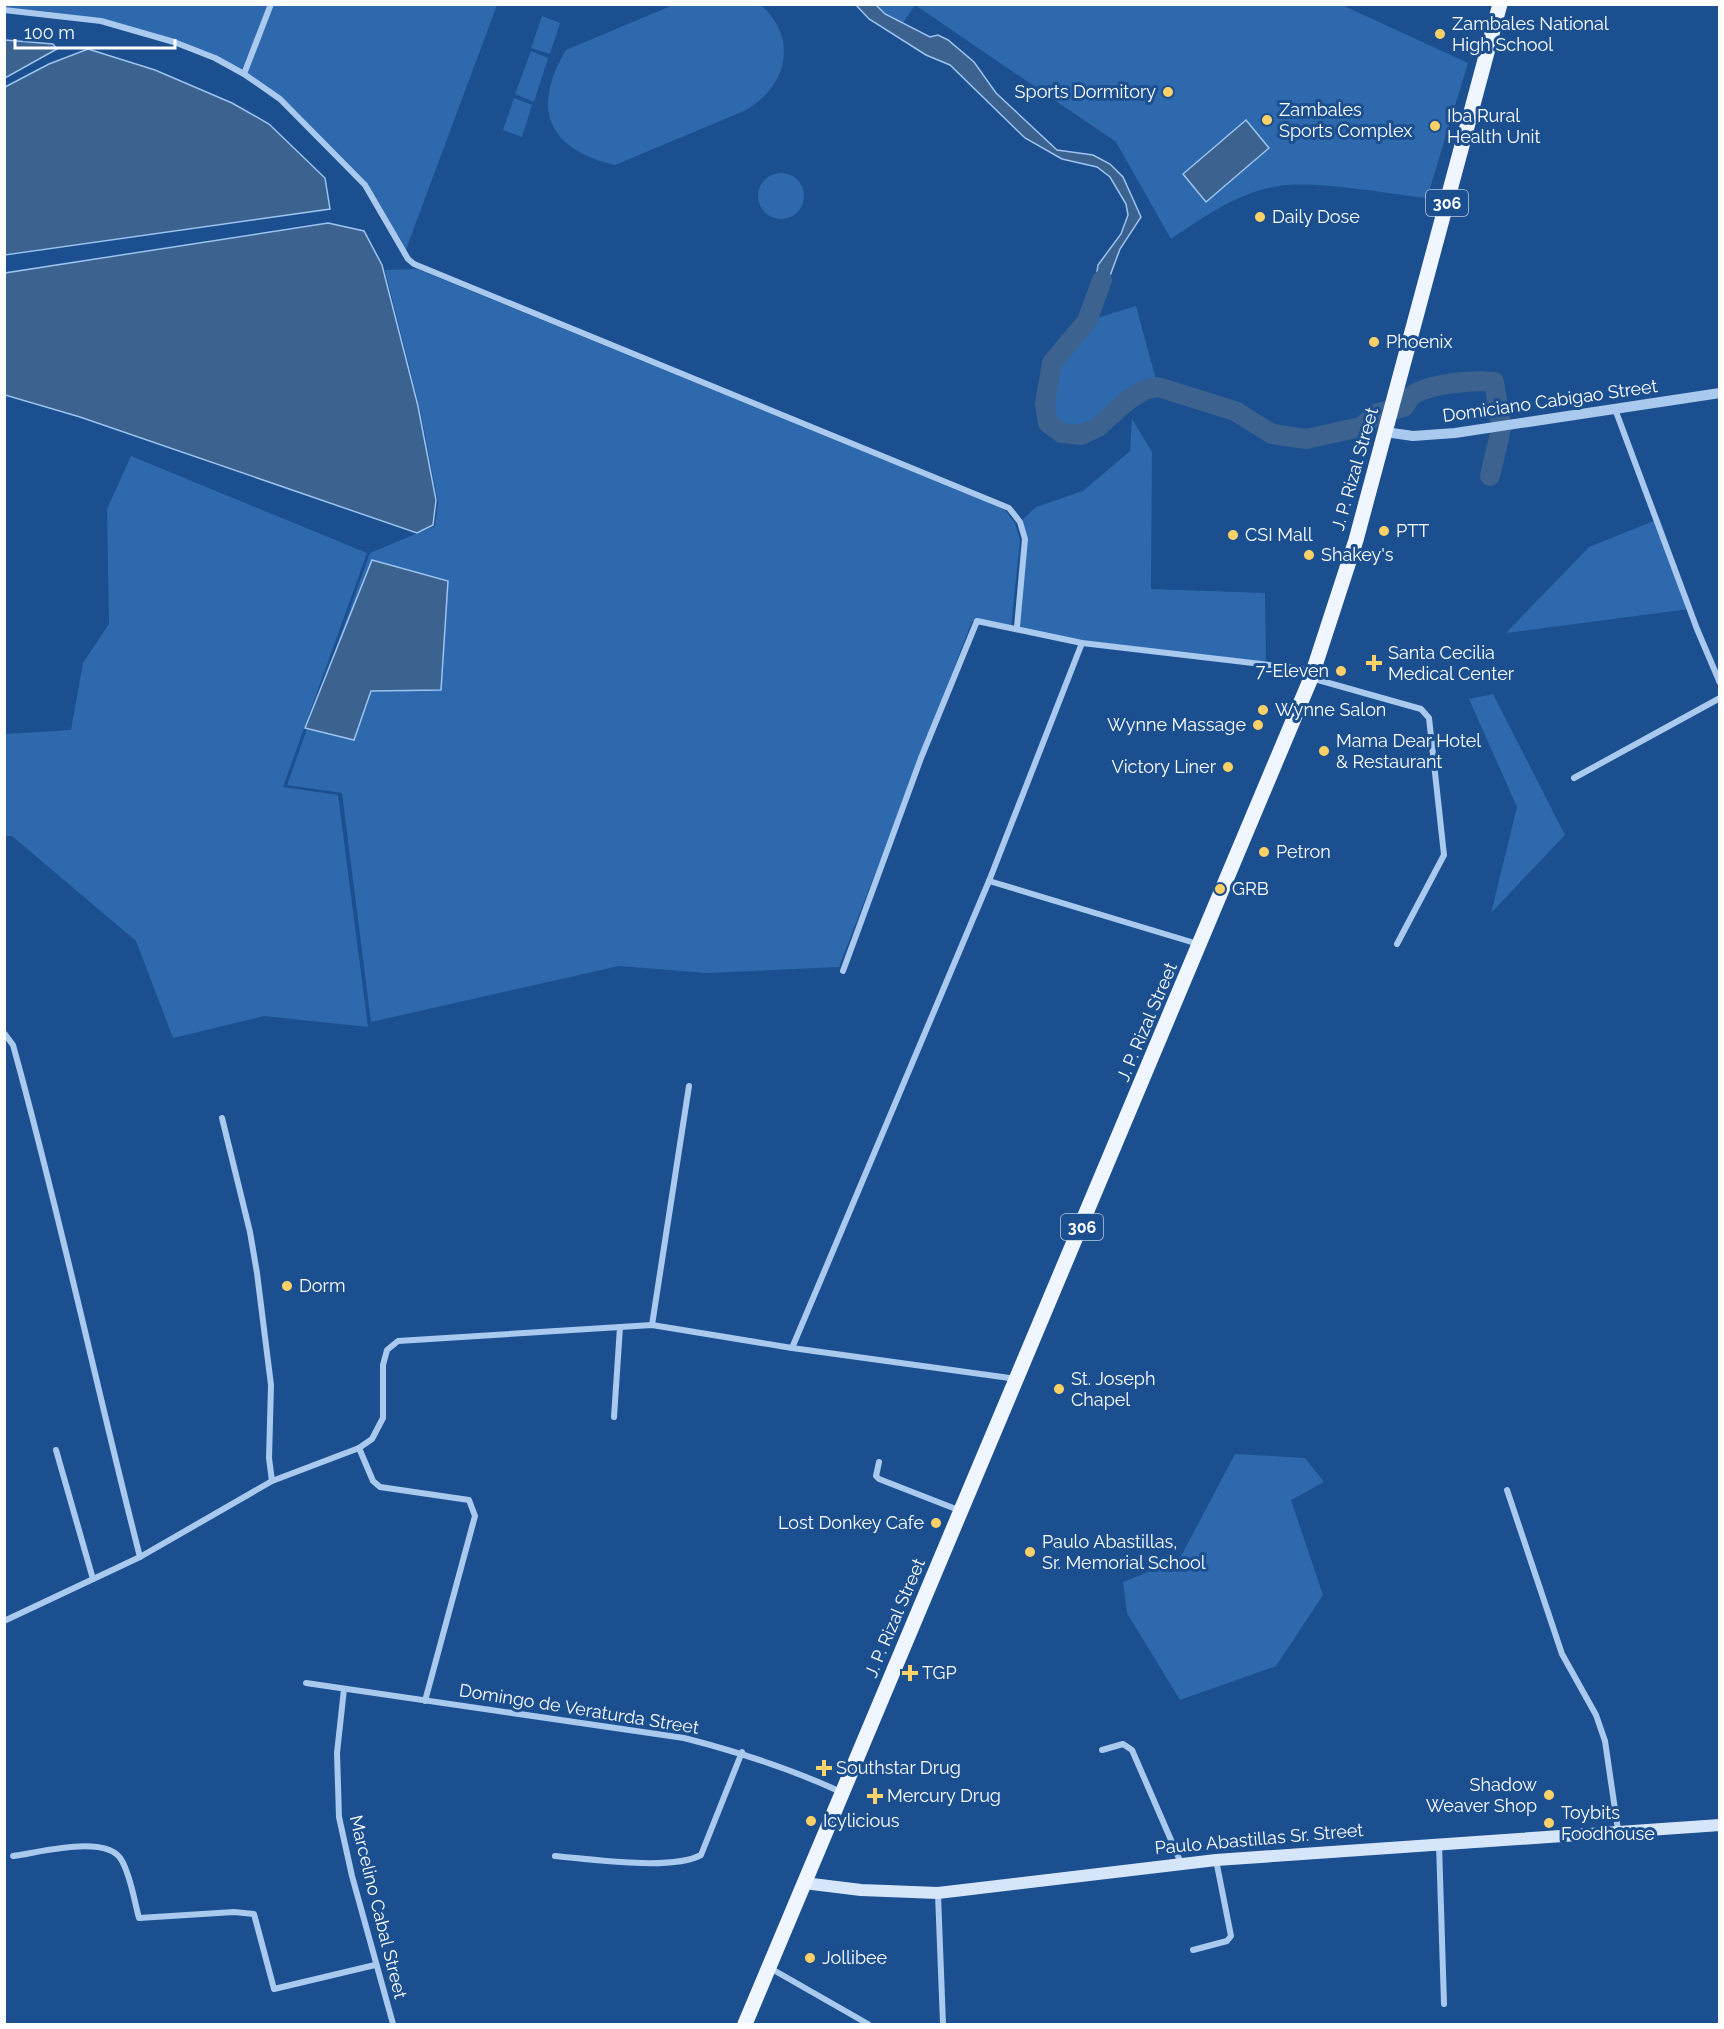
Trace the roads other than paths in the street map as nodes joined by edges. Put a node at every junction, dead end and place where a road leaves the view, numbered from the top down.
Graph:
1 (271, 4) edge
2 (1500, 4) edge
3 (4, 10) edge
4 (244, 74) junction
5 (1719, 393) edge
6 (1615, 408) junction
7 (1387, 426) junction
8 (1017, 627) junction
9 (1082, 642) junction
10 (1312, 674) junction
11 (1719, 683) edge
12 (1719, 698) edge
13 (1574, 778) dead end
14 (989, 881) junction
15 (1201, 944) junction
16 (1397, 944) dead end
17 (843, 971) dead end
18 (4, 1033) edge
19 (689, 1086) dead end
20 (222, 1118) dead end
21 (652, 1325) junction
22 (620, 1327) junction
23 (792, 1348) junction
24 (1017, 1379) junction
25 (614, 1417) dead end
26 (359, 1448) junction
27 (56, 1450) dead end
28 (879, 1462) dead end
29 (272, 1481) junction
30 (1507, 1490) dead end
31 (962, 1511) junction
32 (140, 1557) junction
33 (93, 1579) junction
34 (4, 1621) edge
35 (306, 1683) dead end
36 (344, 1689) junction
37 (425, 1701) junction
38 (1102, 1749) dead end
39 (742, 1752) junction
40 (842, 1792) junction
41 (1719, 1825) edge
42 (1618, 1830) junction
43 (1439, 1843) junction
44 (13, 1856) dead end
45 (555, 1856) dead end
46 (1216, 1860) junction
47 (1181, 1863) junction
48 (804, 1883) junction
49 (938, 1893) junction
50 (1193, 1950) dead end
51 (375, 1965) junction
52 (769, 1967) junction
53 (1444, 2004) dead end
54 (393, 2025) edge
55 (745, 2025) edge
56 (868, 2025) edge
57 (943, 2025) edge

1 - 4 street
2 - 7 main road, J. P. Rizal Street / 306
3 - 4 street
4 - 8 street
5 - 6 street, Domiciano Cabigao Street
6 - 7 street, Domiciano Cabigao Street
6 - 11 street
7 - 10 main road, J. P. Rizal Street / 306
8 - 9 street
8 - 17 street
9 - 10 street
9 - 14 street
10 - 15 main road, J. P. Rizal Street / 306
10 - 16 street
12 - 13 street
14 - 15 street
14 - 23 street
15 - 24 main road, J. P. Rizal Street / 306
18 - 32 street
19 - 21 street
20 - 29 street
21 - 22 street
21 - 23 street
22 - 25 street
22 - 26 street
23 - 24 street
24 - 31 main road, J. P. Rizal Street / 306
26 - 29 street
26 - 37 street
27 - 33 street
28 - 31 street
29 - 32 street
30 - 42 street
31 - 40 main road, J. P. Rizal Street / 306
32 - 33 street
33 - 34 street
35 - 36 street, Domingo de Veraturda Street
36 - 37 street, Domingo de Veraturda Street
36 - 51 street, Marcelino Cabal Street
37 - 39 street, Domingo de Veraturda Street
38 - 47 street
39 - 40 street, Domingo de Veraturda Street
39 - 45 street
40 - 48 main road, J. P. Rizal Street / 306
41 - 42 main road, Paulo Abastillas Sr. Street
42 - 43 main road, Paulo Abastillas Sr. Street
43 - 46 main road, Paulo Abastillas Sr. Street
43 - 53 street
44 - 51 street
46 - 47 main road, Paulo Abastillas Sr. Street
46 - 50 street
47 - 49 main road, Paulo Abastillas Sr. Street
48 - 49 main road, Paulo Abastillas Sr. Street
48 - 52 main road, J. P. Rizal Street / 306
49 - 57 street
51 - 54 street, Marcelino Cabal Street
52 - 55 main road, J. P. Rizal Street / 306
52 - 56 street

